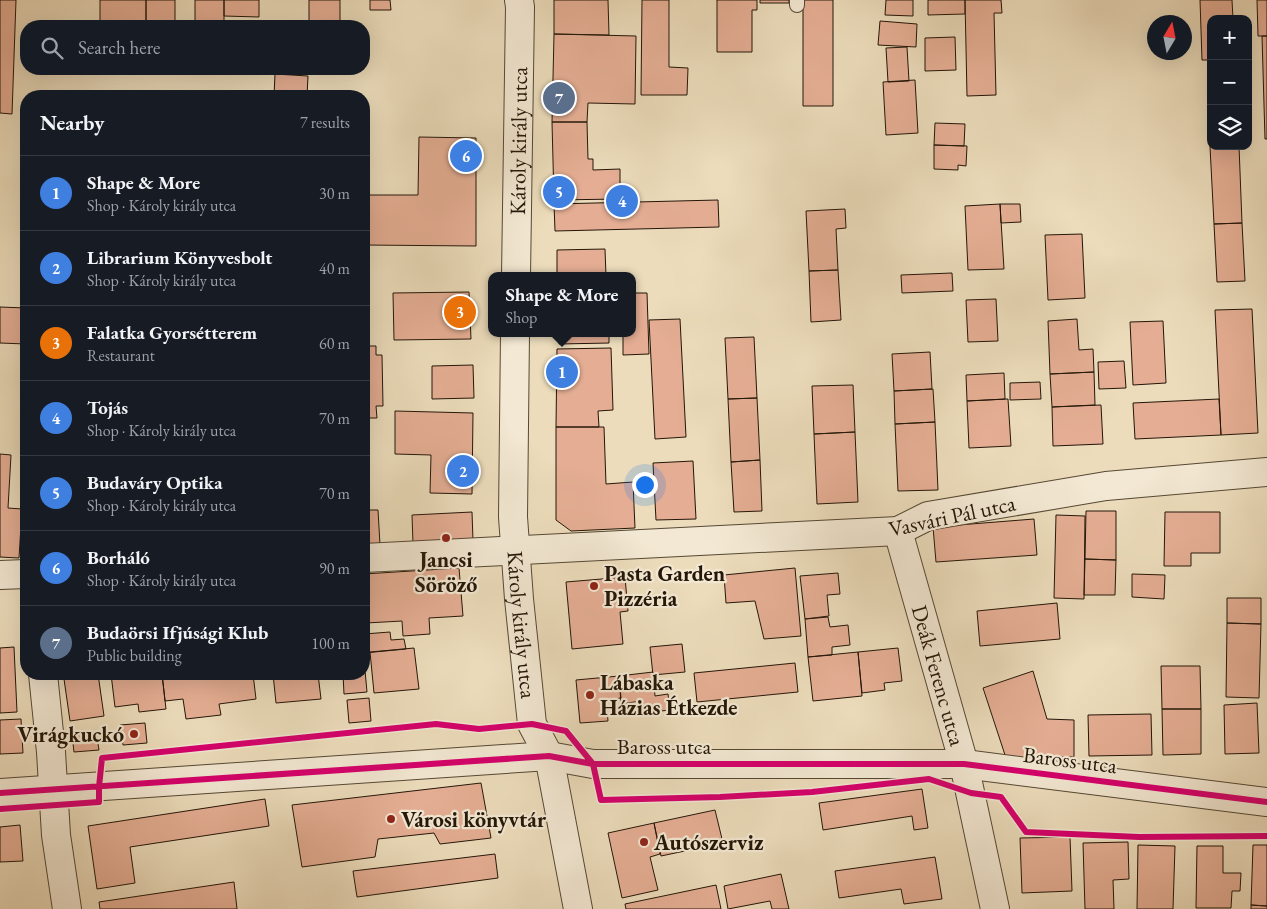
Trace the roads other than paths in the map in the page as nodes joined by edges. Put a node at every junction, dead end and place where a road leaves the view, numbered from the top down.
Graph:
1 (520, 2) edge
2 (516, 272) edge
3 (516, 337) edge
4 (1267, 472) edge
5 (898, 531) junction
6 (515, 551) junction
7 (370, 558) edge
8 (20, 574) edge
9 (0, 575) edge
10 (44, 680) edge
11 (549, 756) junction
12 (964, 764) junction
13 (53, 790) junction
14 (0, 793) edge
15 (1267, 802) edge
16 (67, 909) edge
17 (578, 909) edge
18 (995, 909) edge

1 - 2 street, Károly király utca
3 - 6 street, Károly király utca
4 - 5 street, Vasvári Pál utca
5 - 6 street, Vasvári Pál utca
5 - 12 street, Deák Ferenc utca
6 - 7 street, Vasvári Pál utca
6 - 11 street, Károly király utca
8 - 9 street
10 - 13 street
11 - 12 street, Baross utca
11 - 13 street, Baross utca
11 - 17 street, Károly király utca
12 - 15 street, Baross utca
12 - 18 street, Deák Ferenc utca
13 - 14 street, Baross utca
13 - 16 street

